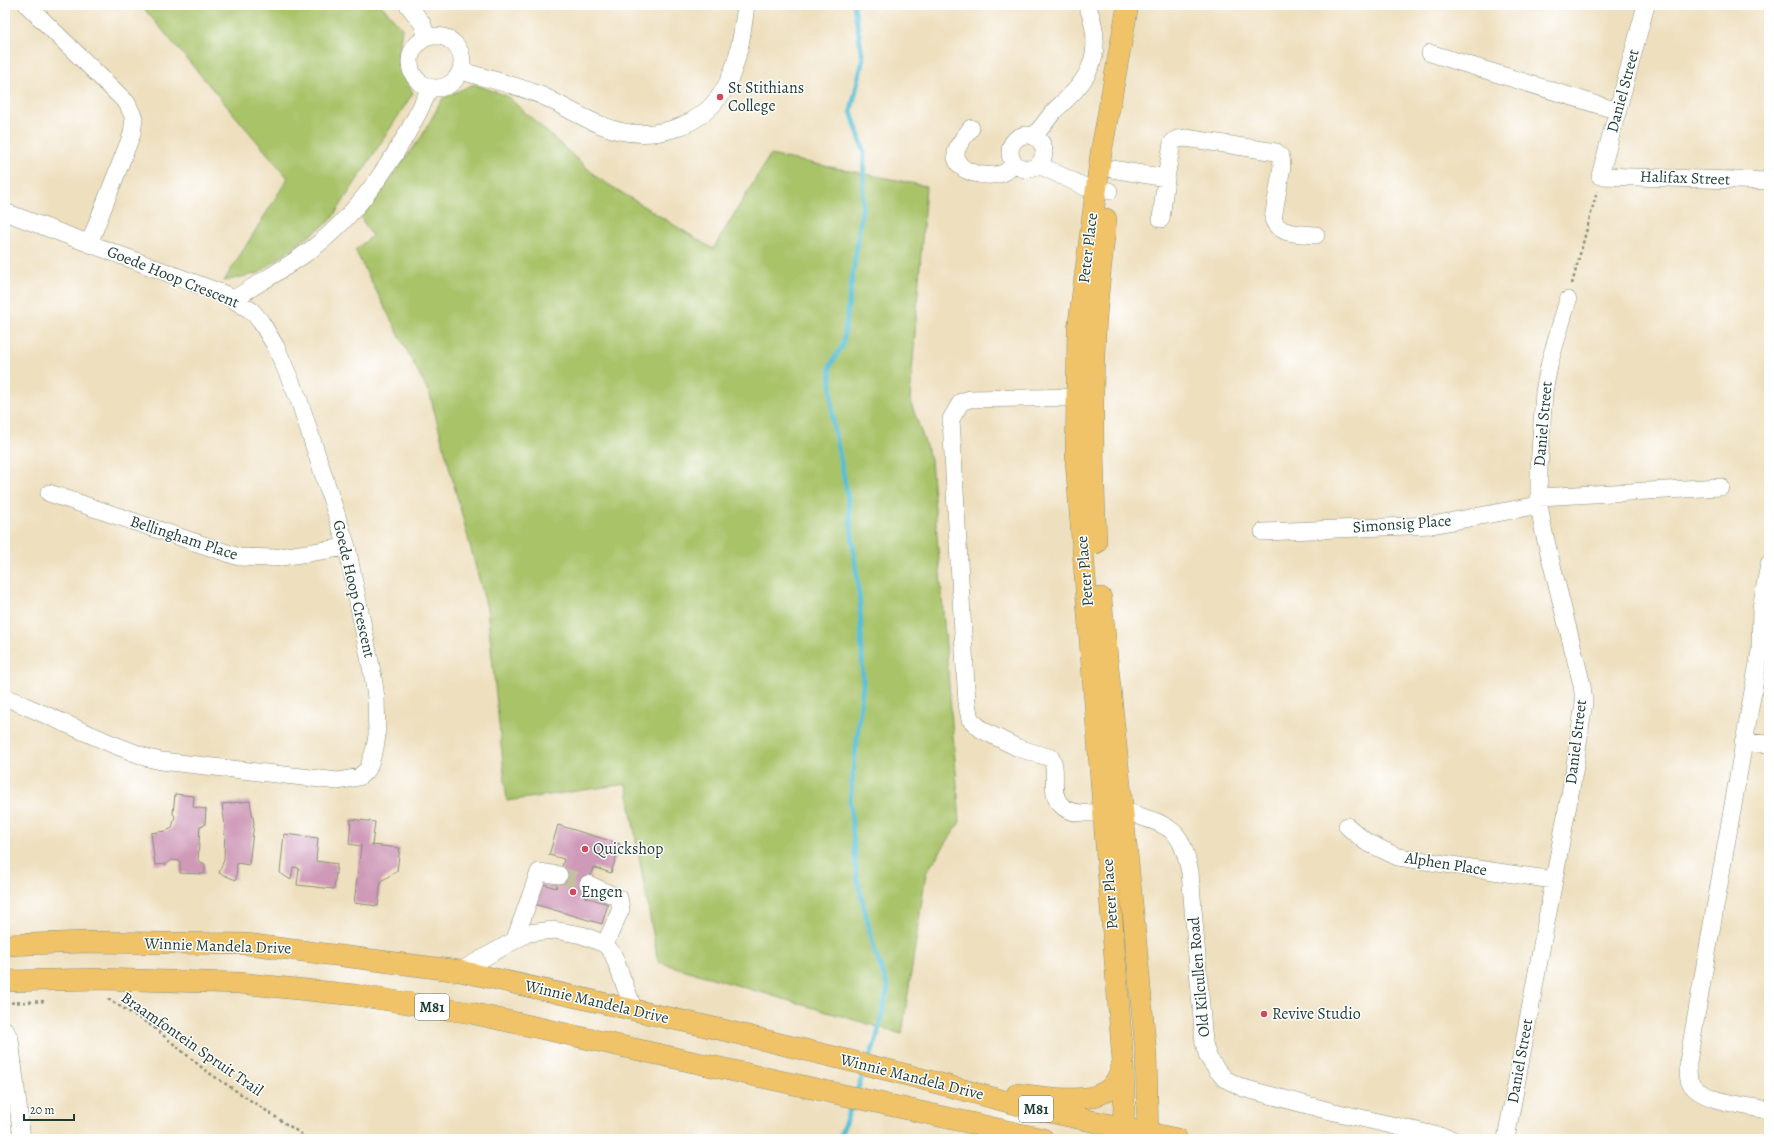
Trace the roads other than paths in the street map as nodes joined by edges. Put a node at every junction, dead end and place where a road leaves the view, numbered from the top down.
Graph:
1 (27, 5) edge
2 (408, 5) edge
3 (746, 5) edge
4 (1087, 5) edge
5 (1128, 5) edge
6 (1139, 5) edge
7 (1646, 5) edge
8 (427, 37) junction
9 (1430, 53) dead end
10 (461, 71) junction
11 (430, 88) junction
12 (1618, 111) junction
13 (971, 128) dead end
14 (1034, 136) junction
15 (1014, 164) junction
16 (1039, 164) junction
17 (1112, 169) junction
18 (1600, 176) joint
19 (1166, 178) junction
20 (1769, 181) edge
21 (1102, 190) junction
22 (5, 212) edge
23 (1161, 219) dead end
24 (1316, 235) dead end
25 (90, 244) junction
26 (234, 299) junction
27 (1568, 300) road end
28 (1084, 398) junction
29 (1721, 488) dead end
30 (48, 493) dead end
31 (1539, 501) junction
32 (1263, 532) dead end
33 (347, 547) junction
34 (1769, 564) edge
35 (1764, 651) edge
36 (5, 697) edge
37 (1743, 742) junction
38 (1769, 744) edge
39 (1113, 812) junction
40 (1347, 826) dead end
41 (559, 876) tunnel mouth
42 (1553, 880) junction
43 (588, 884) tunnel mouth
44 (515, 939) junction
45 (605, 944) junction
46 (5, 945) edge
47 (460, 971) junction
48 (5, 981) edge
49 (634, 1010) junction
50 (5, 1030) edge
51 (1122, 1062) junction
52 (963, 1089) junction
53 (1769, 1110) edge
54 (1123, 1134) edge
55 (1148, 1136) edge
56 (22, 1139) edge
57 (1043, 1139) edge
58 (1177, 1139) edge
59 (1452, 1139) edge
60 (1506, 1139) edge

1 - 25 street
2 - 8 street
3 - 10 street
4 - 14 street
5 - 21 main road, Peter Place
6 - 17 main road, Peter Place
7 - 12 street, Daniel Street
8 - 10 street
8 - 11 street
9 - 12 street
10 - 11 street
11 - 26 street
12 - 18 street, Daniel Street
13 - 15 street
14 - 15 street
14 - 16 street
15 - 16 street
16 - 21 street
17 - 19 street
17 - 21 main road, Peter Place
18 - 20 street, Halifax Street
19 - 23 street
19 - 24 street
21 - 28 main road, Peter Place
22 - 25 street, Goede Hoop Crescent
25 - 26 street, Goede Hoop Crescent
26 - 33 street, Goede Hoop Crescent
27 - 31 street, Daniel Street
28 - 39 main road, Peter Place
28 - 39 street, Old Kilcullen Road
29 - 31 street, Simonsig Place
30 - 33 street, Bellingham Place
31 - 32 street, Simonsig Place
31 - 42 street, Daniel Street
33 - 36 street, Goede Hoop Crescent
34 - 35 street
35 - 37 street
37 - 38 street
37 - 53 street
39 - 51 main road, Peter Place
39 - 55 main road, Peter Place
39 - 59 street, Old Kilcullen Road
40 - 42 street, Alphen Place
41 - 44 street
42 - 60 street, Daniel Street
43 - 45 street
44 - 45 street
44 - 47 street
45 - 49 street
46 - 47 main road, Winnie Mandela Drive / M81
47 - 49 main road, Winnie Mandela Drive / M81
48 - 57 main road, Winnie Mandela Drive / M81
49 - 52 main road, Winnie Mandela Drive / M81
50 - 56 street
51 - 52 main road
51 - 54 main road, Peter Place
52 - 54 main road, Winnie Mandela Drive / M81
54 - 55 main road, Winnie Mandela Drive / M81
55 - 58 main road, Winnie Mandela Drive / M81

